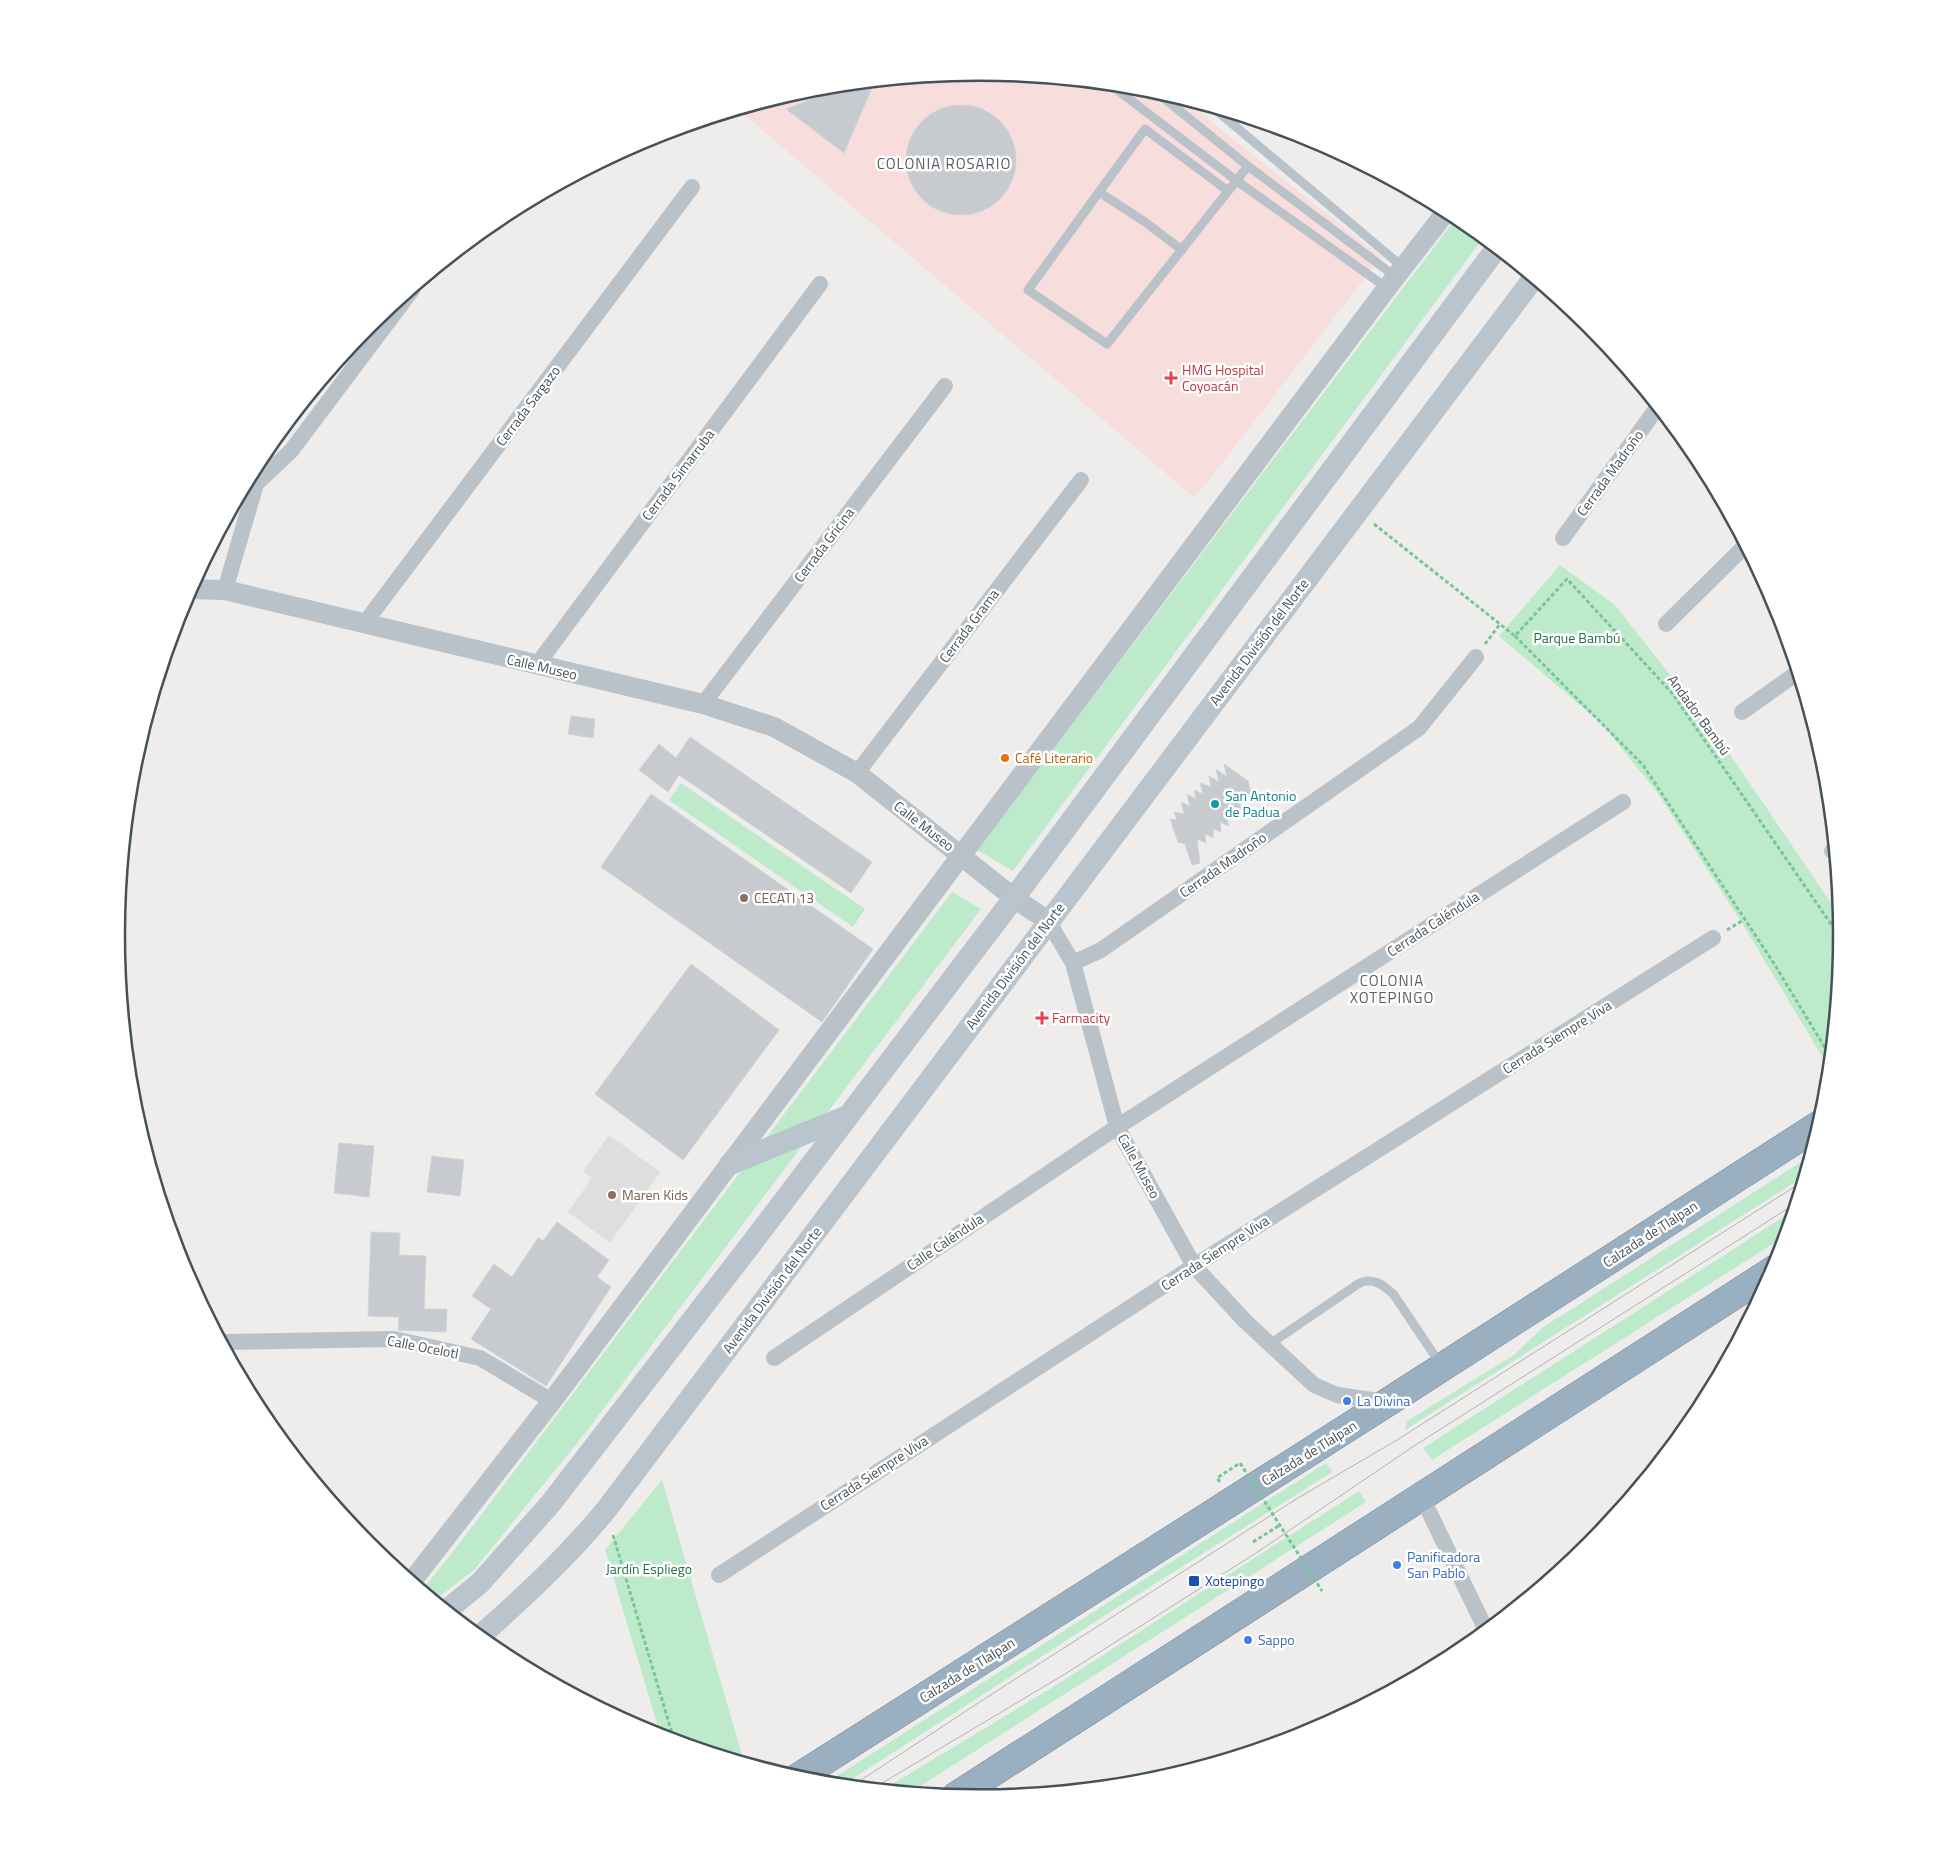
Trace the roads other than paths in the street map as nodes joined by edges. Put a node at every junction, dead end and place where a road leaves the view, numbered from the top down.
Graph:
1 (1123, 94) edge
2 (1169, 103) edge
3 (1224, 118) edge
4 (1248, 166) junction
5 (1238, 181) junction
6 (692, 187) dead end
7 (1228, 191) junction
8 (1099, 192) junction
9 (1442, 218) edge
10 (1182, 250) junction
11 (1493, 253) edge
12 (1396, 278) junction
13 (1530, 283) edge
14 (820, 284) dead end
15 (378, 328) edge
16 (348, 362) edge
17 (945, 386) dead end
18 (1654, 412) edge
19 (264, 468) edge
20 (1081, 480) dead end
21 (254, 485) edge
22 (1563, 538) dead end
23 (1741, 550) edge
24 (199, 589) edge
25 (225, 590) junction
26 (364, 624) junction
27 (1666, 624) dead end
28 (1476, 657) road end
29 (536, 666) junction
30 (1793, 676) edge
31 (703, 704) junction
32 (1742, 712) dead end
33 (857, 773) junction
34 (1623, 802) dead end
35 (961, 856) junction
36 (1014, 898) junction
37 (1048, 921) junction
38 (1714, 938) dead end
39 (1073, 963) junction
40 (849, 1116) junction
41 (1117, 1127) junction
42 (1810, 1131) edge
43 (730, 1164) junction
44 (1194, 1266) junction
45 (1761, 1278) edge
46 (228, 1342) edge
47 (1270, 1344) junction
48 (774, 1358) dead end
49 (1442, 1368) junction
50 (552, 1401) junction
51 (1388, 1402) junction
52 (1421, 1495) junction
53 (719, 1575) dead end
54 (415, 1578) edge
55 (451, 1606) edge
56 (1487, 1622) edge
57 (485, 1632) edge
58 (807, 1772) edge
59 (972, 1790) edge

1 - 5 lane
2 - 4 lane
3 - 12 lane
4 - 5 lane
4 - 12 lane
5 - 7 lane
5 - 12 lane
6 - 26 street, Cerrada Sargazo
7 - 8 lane
7 - 10 lane
8 - 10 lane
8 - 10 lane
9 - 12 street
11 - 36 main road
12 - 35 street
13 - 37 main road, Avenida División del Norte
14 - 29 street, Cerrada Simarruba
15 - 16 street
16 - 19 street
17 - 31 street, Cerrada Gricina
18 - 22 street, Cerrada Madroño
20 - 33 street, Cerrada Grama
21 - 25 street
23 - 27 street
24 - 25 street, Calle Museo
25 - 26 street, Calle Museo
26 - 29 street, Calle Museo
28 - 39 street, Cerrada Madroño
29 - 31 street, Calle Museo
30 - 32 street
31 - 33 street, Calle Museo
33 - 35 street, Calle Museo
34 - 41 street, Cerrada Caléndula
35 - 36 street, Calle Museo
35 - 43 street
36 - 37 street, Calle Museo
36 - 40 main road
37 - 39 street, Calle Museo
37 - 57 main road, Avenida División del Norte
38 - 44 street, Cerrada Siempre Viva
39 - 41 street, Calle Museo
40 - 43 main road
40 - 55 main road
41 - 44 street, Calle Museo
41 - 48 street, Calle Caléndula
42 - 49 highway, Calzada de Tlalpan
43 - 50 street
44 - 47 street, Calle Museo
44 - 53 street, Cerrada Siempre Viva
45 - 52 highway
46 - 50 street, Calle Ocelotl
47 - 49 lane
47 - 51 street, Calle Museo
49 - 51 highway, Calzada de Tlalpan
50 - 54 street
51 - 58 highway, Calzada de Tlalpan
52 - 56 street
52 - 59 highway

